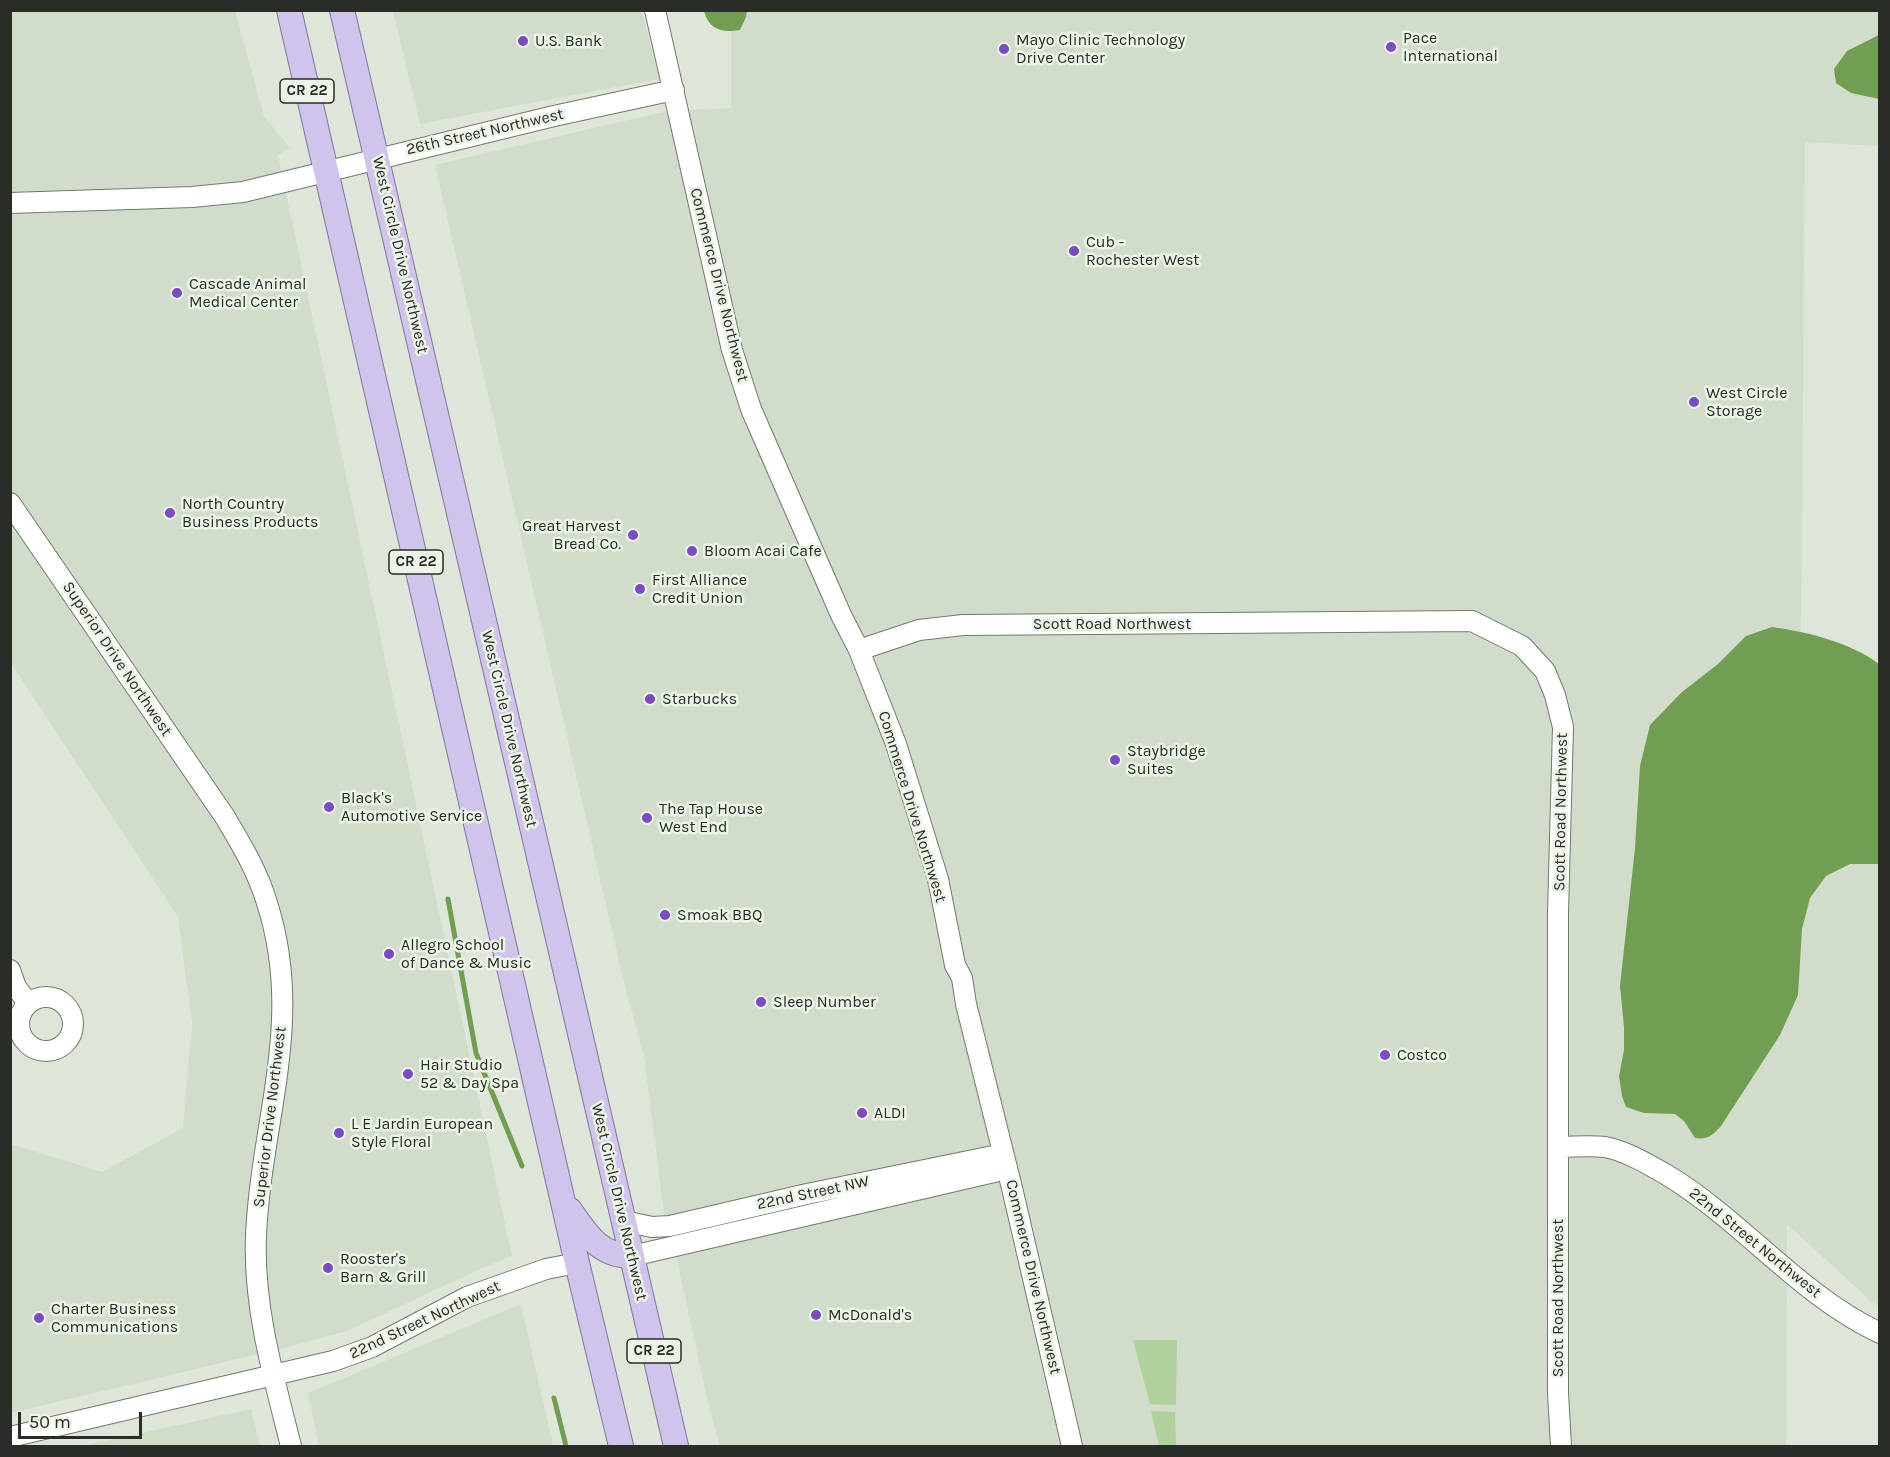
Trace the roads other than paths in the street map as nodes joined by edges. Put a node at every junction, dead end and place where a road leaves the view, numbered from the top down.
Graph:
1 (289, 10) edge
2 (342, 10) edge
3 (655, 10) edge
4 (674, 90) junction
5 (377, 158) junction
6 (326, 172) junction
7 (10, 203) edge
8 (10, 502) edge
9 (859, 650) junction
10 (10, 970) edge
11 (28, 1003) dead end
12 (1559, 1147) junction
13 (1005, 1161) junction
14 (563, 1200) junction
15 (624, 1221) junction
16 (632, 1256) junction
17 (577, 1263) junction
18 (1880, 1333) edge
19 (274, 1376) junction
20 (10, 1437) edge
21 (291, 1446) edge
22 (621, 1446) edge
23 (676, 1446) edge
24 (1072, 1446) edge
25 (1561, 1446) edge

1 - 6 main road, CR 22
2 - 5 main road, West Circle Drive Northwest / CR 22
3 - 4 street, Commerce Drive Northwest
4 - 5 street, 26th Street Northwest
4 - 9 street, Commerce Drive Northwest
5 - 6 street, 26th Street Northwest
5 - 15 main road, West Circle Drive Northwest / CR 22
6 - 7 street, 26th Street Northwest
6 - 14 main road, CR 22
8 - 19 street, Superior Drive Northwest
9 - 12 street, Scott Road Northwest
9 - 13 street, Commerce Drive Northwest
10 - 11 street
12 - 18 street, 22nd Street Northwest
12 - 25 street, Scott Road Northwest
13 - 15 street, 22nd Street NW
13 - 16 street, 22nd Street NW
13 - 24 street, Commerce Drive Northwest
14 - 16 main road
14 - 17 main road, CR 22
15 - 16 main road, West Circle Drive Northwest / CR 22
16 - 23 main road, West Circle Drive Northwest / CR 22
17 - 19 street, 22nd Street Northwest
17 - 22 main road, CR 22
19 - 20 street, 22nd Street Northwest
19 - 21 street, Superior Drive Northwest

